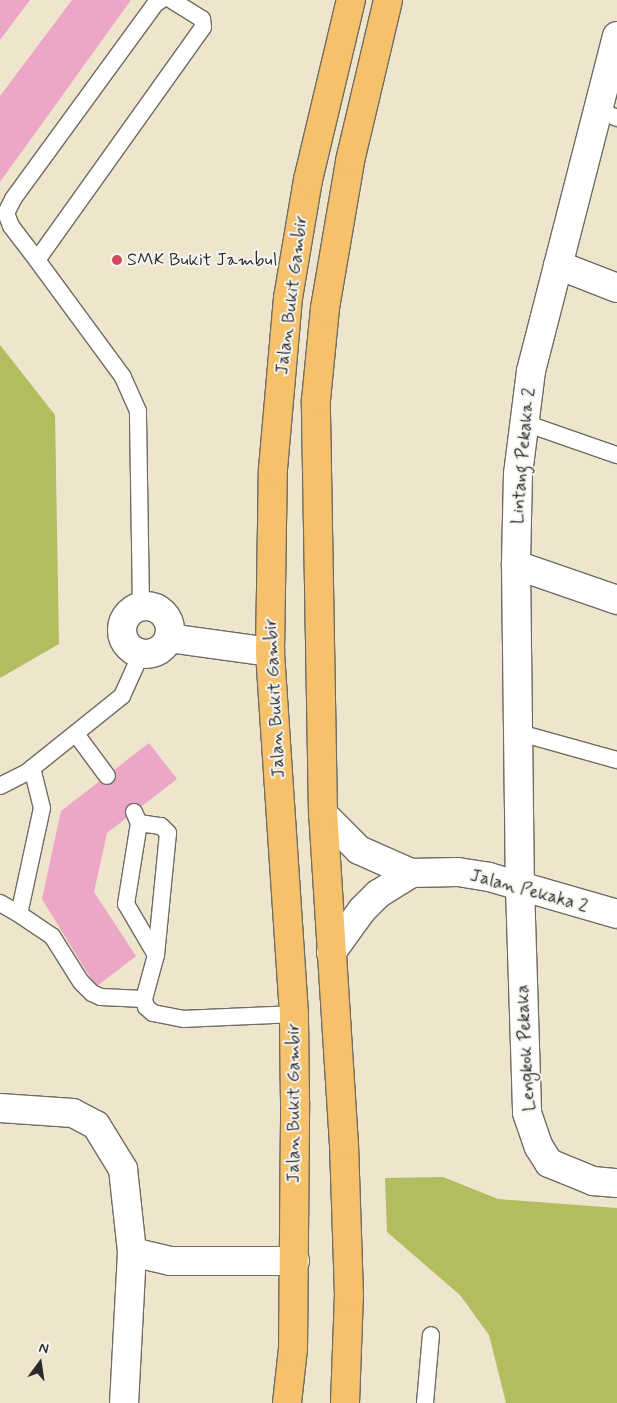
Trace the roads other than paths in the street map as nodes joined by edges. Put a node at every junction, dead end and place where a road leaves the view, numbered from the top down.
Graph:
1 (161, 0) edge
2 (172, 0) edge
3 (350, 0) edge
4 (388, 0) edge
5 (617, 36) edge
6 (607, 113) edge
7 (3, 213) edge
8 (37, 260) junction
9 (558, 265) junction
10 (617, 288) edge
11 (522, 422) junction
12 (617, 455) edge
13 (516, 565) junction
14 (617, 600) edge
15 (141, 607) junction
16 (169, 638) junction
17 (270, 652) junction
18 (141, 654) junction
19 (520, 733) junction
20 (76, 734) junction
21 (617, 760) edge
22 (32, 768) junction
23 (107, 776) dead end
24 (0, 786) edge
25 (323, 814) junction
26 (411, 873) junction
27 (520, 887) junction
28 (0, 904) edge
29 (19, 914) junction
30 (617, 914) edge
31 (331, 953) junction
32 (156, 955) junction
33 (144, 999) junction
34 (294, 1014) junction
35 (0, 1108) edge
36 (617, 1183) edge
37 (132, 1252) junction
38 (295, 1253) junction
39 (431, 1335) dead end
40 (124, 1403) edge
41 (287, 1403) edge
42 (345, 1403) edge
43 (425, 1403) edge

1 - 7 lane
2 - 8 lane
3 - 17 main road, Jalan Bukit Gambir
4 - 25 main road, Jalan Bukit Gambir
5 - 6 street, Lintang Pekaka 2
6 - 9 street, Lintang Pekaka 2
7 - 8 lane
8 - 15 lane
9 - 10 street
9 - 11 street, Lintang Pekaka 2
11 - 12 lane
11 - 13 street, Lintang Pekaka 2
13 - 14 street
13 - 19 street, Lintang Pekaka 2
15 - 16 street
15 - 18 street
16 - 17 street
16 - 18 street
17 - 34 main road, Jalan Bukit Gambir
18 - 20 lane
19 - 21 lane
19 - 27 street, Lintang Pekaka 2
20 - 22 lane
20 - 23 lane
22 - 24 lane
22 - 29 lane
25 - 26 street, Jalan Pekaka 2
25 - 31 main road, Jalan Bukit Gambir
26 - 27 street, Jalan Pekaka 2
26 - 31 street
27 - 30 street, Jalan Pekaka 2
27 - 36 street, Lengkok Pekaka
28 - 29 lane
29 - 33 lane
31 - 42 main road, Jalan Bukit Gambir
32 - 32 lane
32 - 33 lane
33 - 34 lane
34 - 38 main road, Jalan Bukit Gambir
35 - 37 street
37 - 38 street
37 - 40 street
38 - 41 main road, Jalan Bukit Gambir
39 - 43 lane

